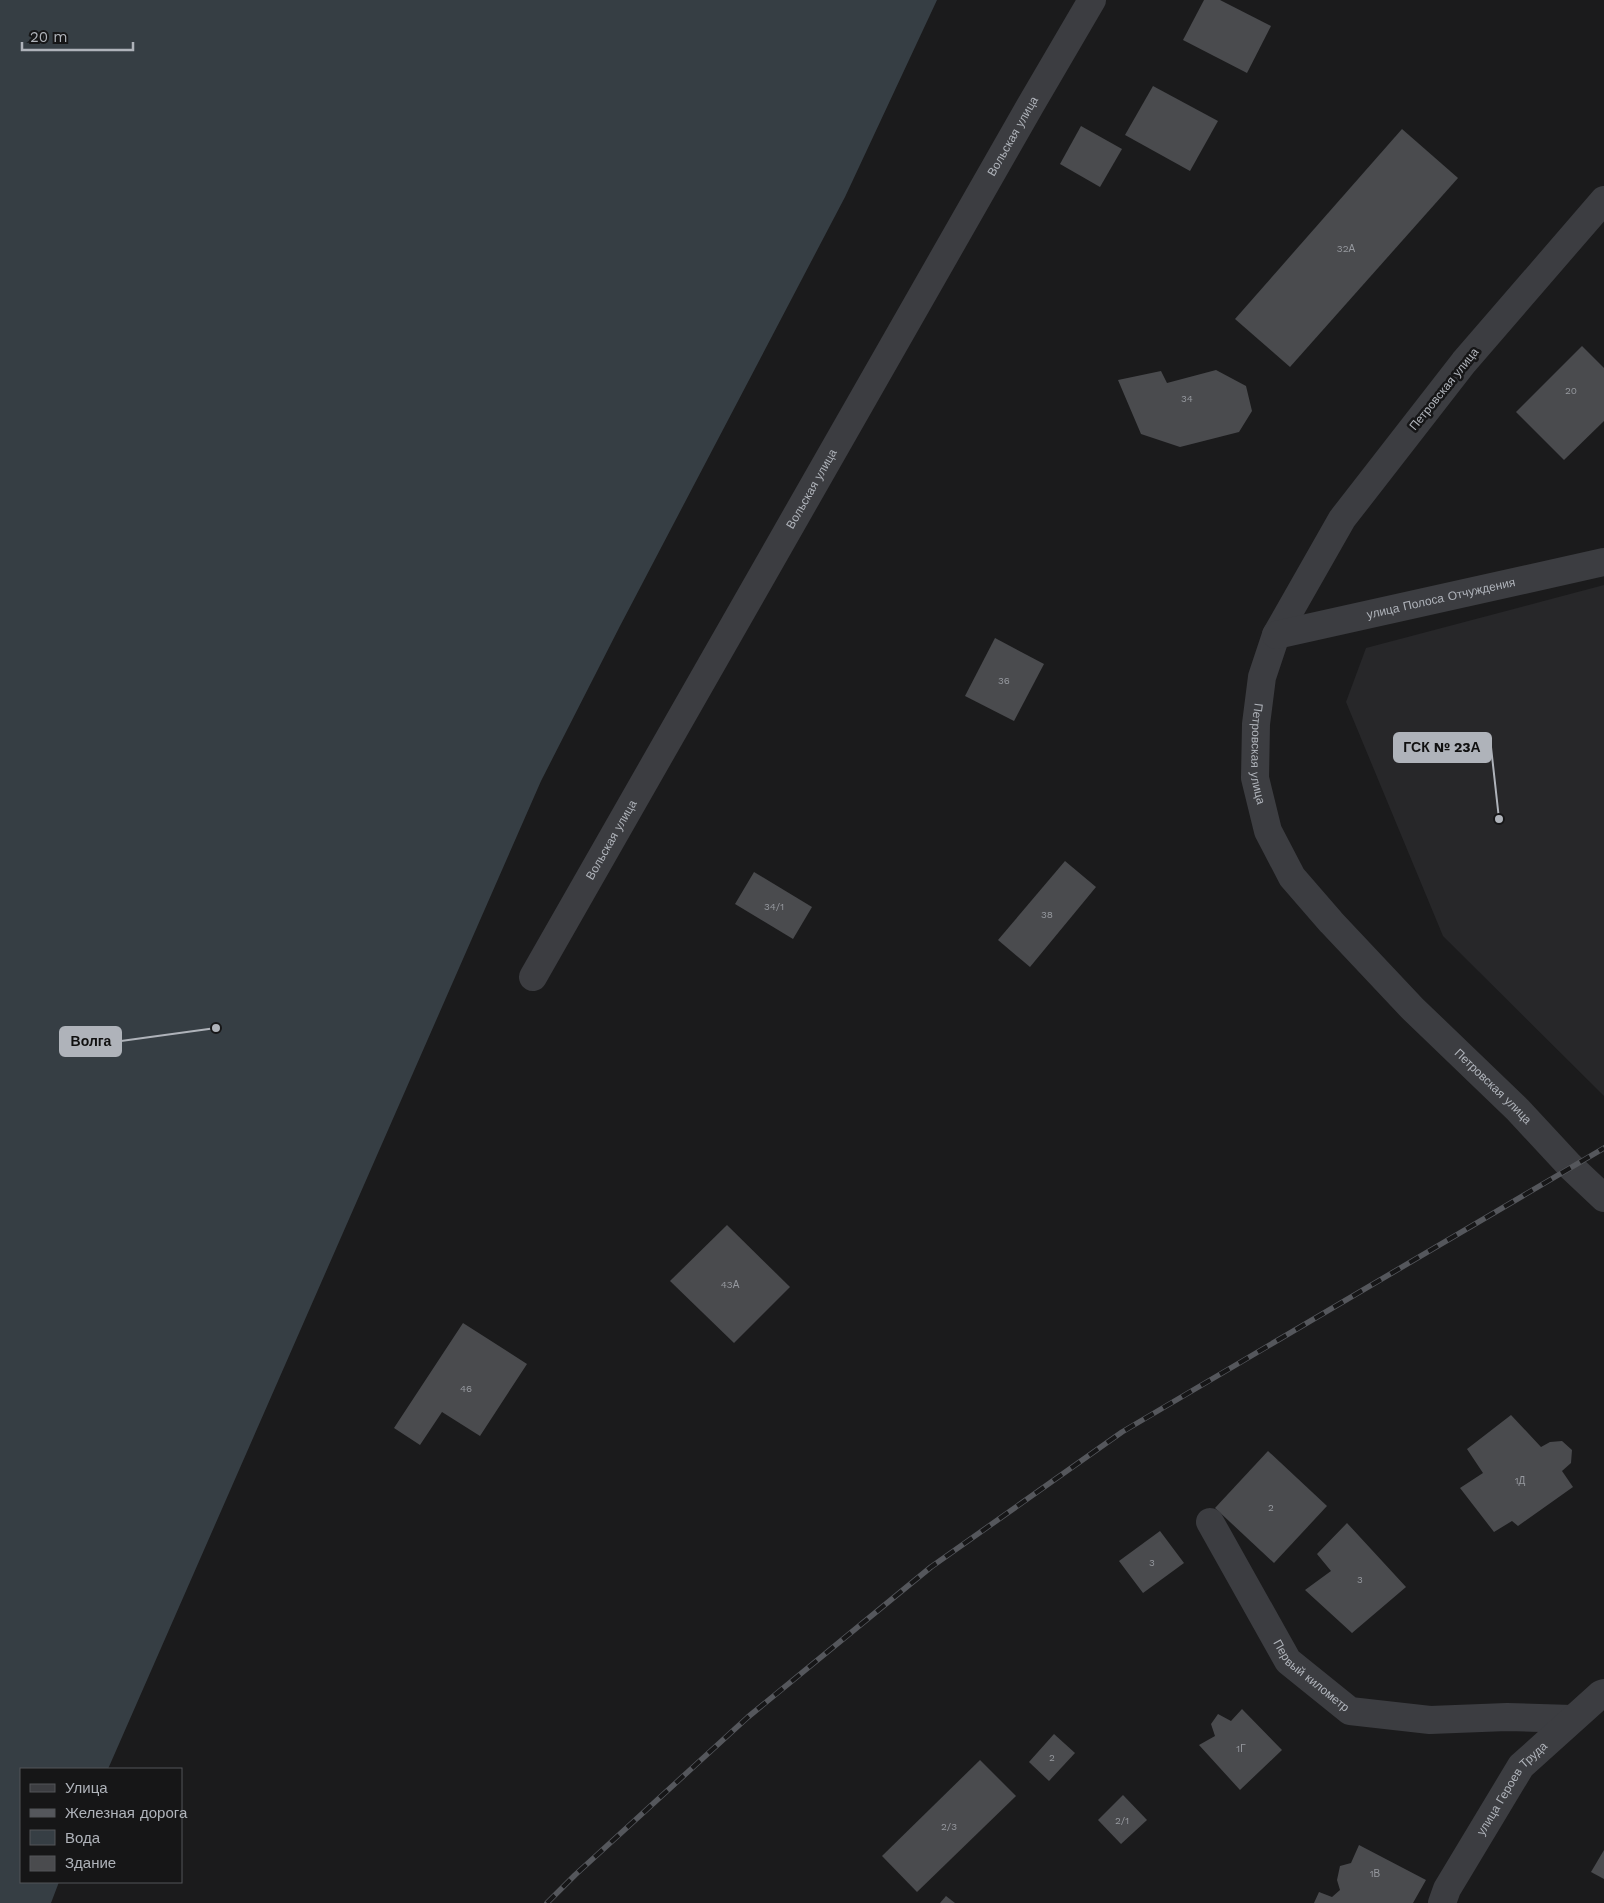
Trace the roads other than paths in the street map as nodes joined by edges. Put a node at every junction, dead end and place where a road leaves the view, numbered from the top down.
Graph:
1 (1092, 0) edge
2 (1604, 200) edge
3 (1604, 562) edge
4 (1276, 635) junction
5 (533, 977) dead end
6 (1604, 1198) edge
7 (1210, 1522) dead end
8 (1604, 1693) edge
9 (1572, 1719) junction
10 (1442, 1903) edge

1 - 5 street, Вольская улица
2 - 4 street, Петровская улица
3 - 4 street, улица Полоса Отчуждения
4 - 6 street, Петровская улица
7 - 9 street, Первый километр
8 - 9 street, улица Героев Труда
9 - 10 street, улица Героев Труда

